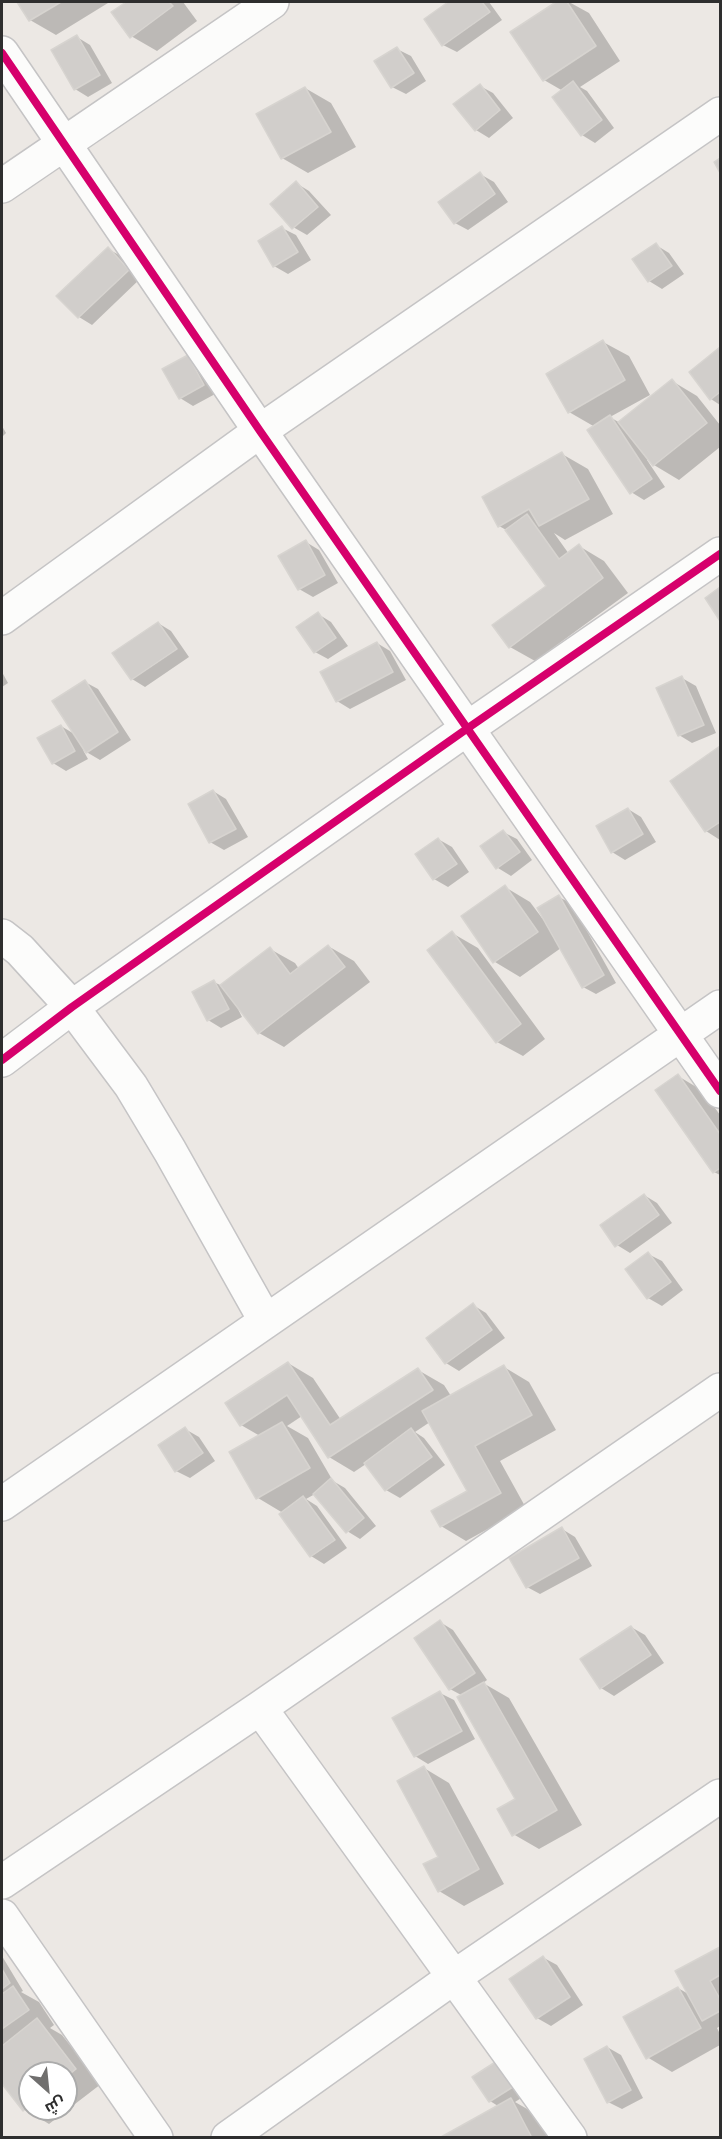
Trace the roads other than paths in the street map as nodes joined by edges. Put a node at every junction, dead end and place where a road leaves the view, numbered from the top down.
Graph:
1 (272, 2) edge
2 (2, 52) edge
3 (720, 114) edge
4 (64, 144) junction
5 (2, 186) edge
6 (260, 431) junction
7 (720, 554) edge
8 (2, 618) edge
9 (468, 728) junction
10 (2, 936) edge
11 (72, 1007) junction
12 (720, 1007) edge
13 (682, 1034) junction
14 (2, 1059) edge
15 (720, 1091) edge
16 (265, 1320) junction
17 (720, 1389) edge
18 (2, 1504) edge
19 (260, 1708) junction
20 (720, 1796) edge
21 (2, 1882) edge
22 (2, 1916) edge
23 (454, 1977) junction
24 (156, 2138) edge
25 (228, 2138) edge
26 (570, 2138) edge

1 - 4 street
2 - 4 street
3 - 6 street
4 - 5 street
4 - 6 street
6 - 8 street
6 - 9 street
7 - 9 street
9 - 11 street
9 - 13 street
10 - 11 street
11 - 14 street
11 - 16 street
12 - 13 street
13 - 15 street
13 - 16 street
16 - 18 street
17 - 19 street
19 - 21 street
19 - 23 street
20 - 23 street
22 - 24 street
23 - 25 street
23 - 26 street

